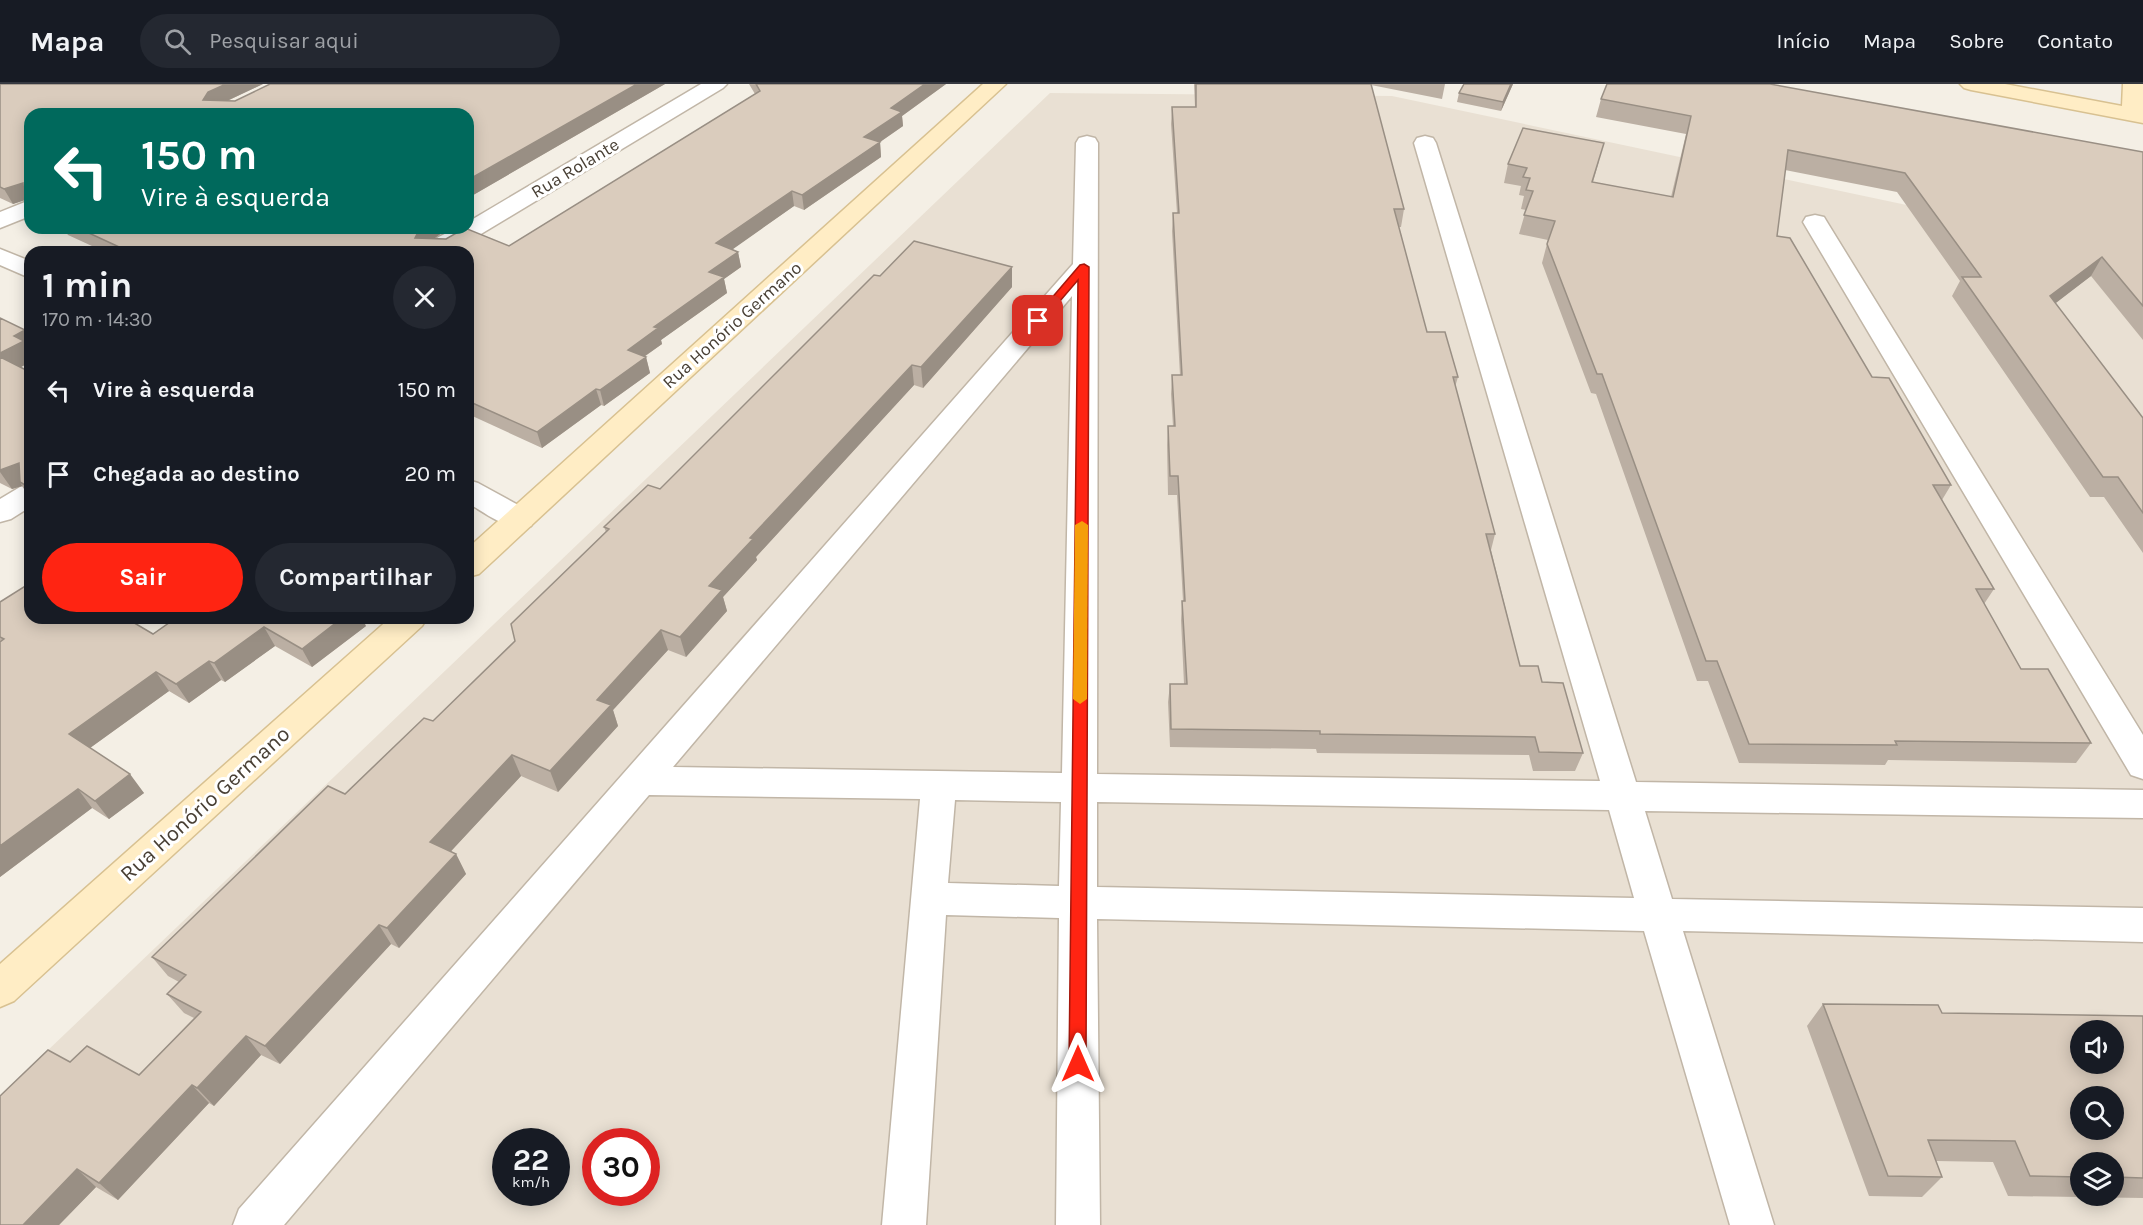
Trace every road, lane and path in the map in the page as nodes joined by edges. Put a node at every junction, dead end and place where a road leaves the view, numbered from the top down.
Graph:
1 (716, 84) edge
2 (995, 84) edge
3 (1971, 84) edge
4 (2134, 84) edge
5 (2138, 115) edge
6 (1087, 143) dead end
7 (1425, 143) dead end
8 (24, 210) edge
9 (0, 221) edge
10 (1815, 222) dead end
11 (474, 228) edge
12 (464, 234) edge
13 (444, 246) edge
14 (0, 256) edge
15 (24, 267) edge
16 (1084, 267) junction
17 (474, 493) edge
18 (24, 498) edge
19 (0, 512) edge
20 (520, 519) junction
21 (474, 561) edge
22 (404, 624) edge
23 (2143, 765) edge
24 (638, 782) junction
25 (939, 784) junction
26 (1080, 787) junction
27 (1622, 795) junction
28 (2143, 804) edge
29 (928, 899) junction
30 (1078, 902) junction
31 (1658, 915) junction
32 (2143, 925) edge
33 (0, 989) edge
34 (255, 1225) edge
35 (904, 1225) edge
36 (1078, 1225) edge
37 (1752, 1225) edge

1 - 11 street, Rua Rolante
2 - 20 street, Rua Honório Germano
3 - 5 street
4 - 5 street
6 - 16 street
7 - 27 street
8 - 9 street
10 - 23 street
12 - 13 street, Rua Rolante
14 - 15 street
16 - 24 street
16 - 26 street
17 - 20 street
18 - 19 street
20 - 21 street, Rua Honório Germano
22 - 33 street, Rua Honório Germano
24 - 25 street
24 - 34 street
25 - 26 street
25 - 29 street
26 - 27 street
26 - 30 street
27 - 28 street
27 - 31 street
29 - 30 street
29 - 35 street
30 - 31 street
30 - 36 street
31 - 32 street
31 - 37 street

